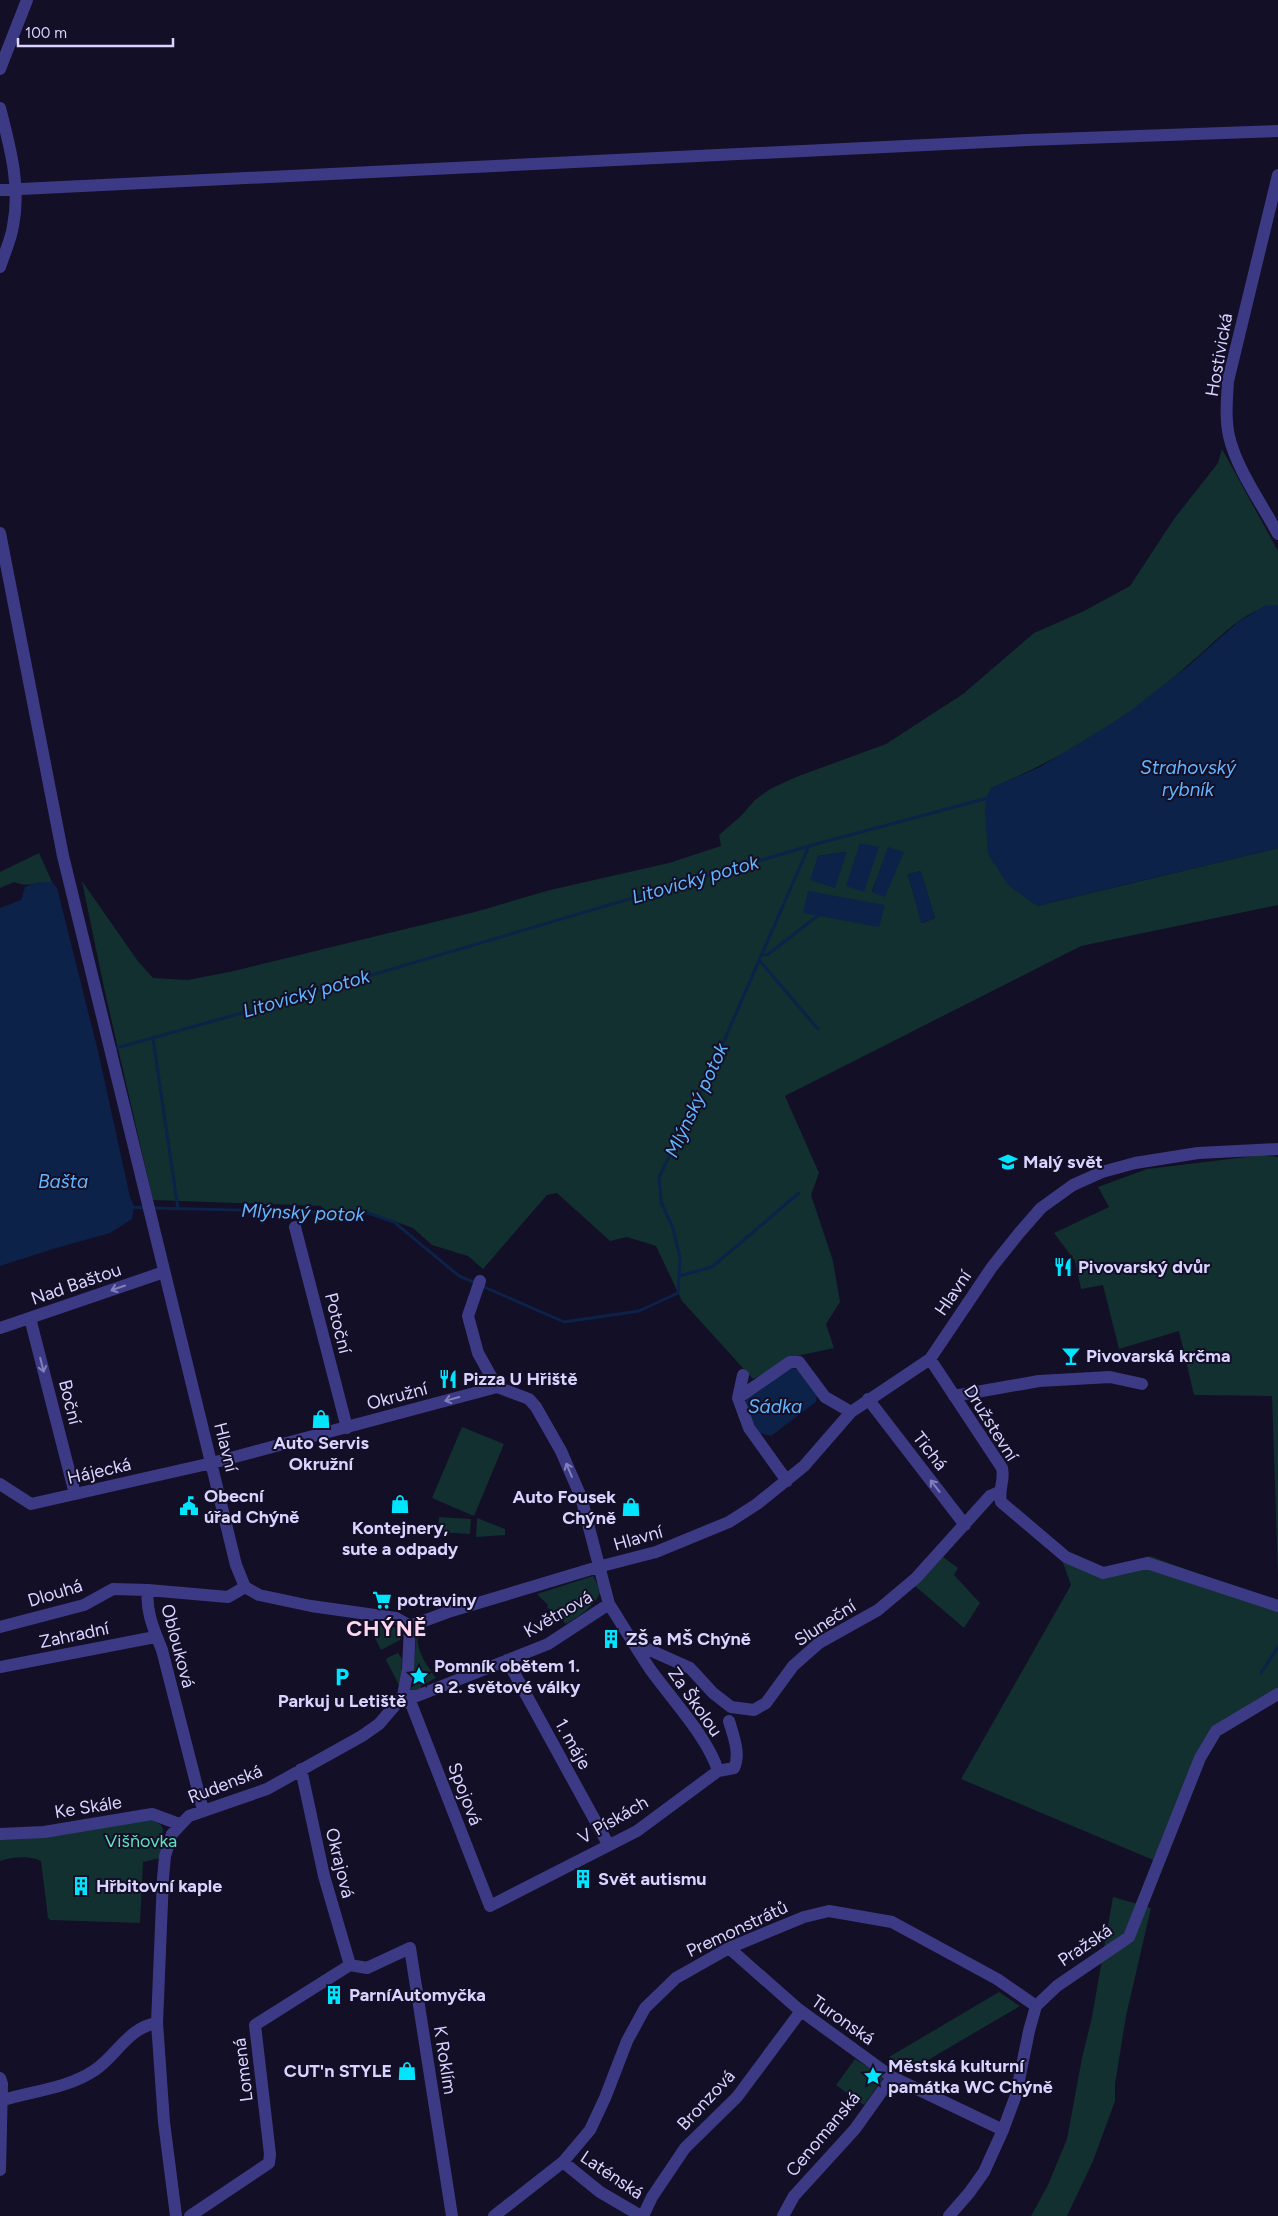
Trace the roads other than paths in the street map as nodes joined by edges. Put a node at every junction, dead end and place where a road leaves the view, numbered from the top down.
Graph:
1 (27, 0) edge
2 (0, 70) edge
3 (0, 108) edge
4 (1278, 131) edge
5 (1278, 175) edge
6 (16, 189) junction
7 (0, 190) edge
8 (0, 267) edge
9 (0, 533) edge
10 (1278, 534) edge
11 (1278, 1149) edge
12 (295, 1227) dead end
13 (164, 1272) junction
14 (480, 1281) dead end
15 (30, 1318) junction
16 (0, 1328) edge
17 (930, 1358) junction
18 (743, 1375) dead end
19 (1142, 1384) dead end
20 (497, 1387) junction
21 (954, 1396) junction
22 (738, 1398) junction
23 (868, 1399) junction
24 (851, 1412) junction
25 (347, 1428) junction
26 (212, 1463) junction
27 (787, 1481) junction
28 (0, 1484) edge
29 (999, 1492) junction
30 (75, 1494) junction
31 (965, 1525) junction
32 (598, 1567) junction
33 (246, 1587) junction
34 (148, 1590) junction
35 (609, 1604) junction
36 (1278, 1606) edge
37 (410, 1626) junction
38 (0, 1627) edge
39 (155, 1637) junction
40 (634, 1643) junction
41 (507, 1660) junction
42 (0, 1667) edge
43 (1278, 1694) edge
44 (403, 1696) junction
45 (729, 1721) dead end
46 (301, 1769) junction
47 (718, 1771) junction
48 (203, 1810) junction
49 (179, 1824) junction
50 (0, 1834) edge
51 (608, 1844) junction
52 (490, 1906) joint
53 (729, 1948) junction
54 (350, 1965) junction
55 (1036, 2006) junction
56 (801, 2011) junction
57 (157, 2023) junction
58 (892, 2076) junction
59 (0, 2078) edge
60 (1, 2100) edge
61 (1004, 2130) junction
62 (563, 2162) junction
63 (0, 2170) edge
64 (176, 2216) edge
65 (190, 2216) edge
66 (452, 2216) edge
67 (494, 2216) edge
68 (642, 2216) edge
69 (784, 2216) edge
70 (948, 2216) edge

1 - 2 street
3 - 6 street
4 - 6 street
5 - 10 street, Hostivická
6 - 7 street
6 - 8 street
9 - 13 street, Hlavní
11 - 17 street, Hlavní
12 - 25 street, Potoční
13 -> 15 street, Nad Baštou
13 - 26 street, Hlavní
14 - 20 street
15 - 16 street, Nad Baštou
15 -> 30 street, Boční
17 - 21 street, Družstevní
17 - 23 street, Hlavní
18 - 22 street
19 - 21 street
20 -> 25 street, Okružní
32 -> 20 street
21 - 29 street, Družstevní
22 - 24 street
22 - 27 street
23 - 24 street, Hlavní
31 -> 23 street, Tichá
24 - 27 street, Hlavní
25 - 26 street, Okružní
26 - 30 street, Hájecká
26 - 33 street, Hlavní
27 - 32 street, Hlavní
28 - 30 street, Hájecká
29 - 31 street, Sluneční
29 - 36 street
31 - 40 street, Sluneční
32 - 35 street, Květnová
32 - 37 street, Hlavní
33 - 34 street, Oblouková
33 - 37 street
34 - 38 street, Dlouhá
34 - 39 street, Oblouková
35 - 40 street, Za Školou
35 - 41 street, Květnová
37 - 44 street
39 - 42 street, Zahradní
39 - 48 street, Oblouková
40 - 47 street, Za Školou
41 - 44 street, Květnová
41 - 51 street, 1. máje
43 - 55 street, Pražská
44 - 46 street, Rudenská
44 - 52 street, Spojová
45 - 47 street, V Pískách
46 - 48 street, Rudenská
46 - 54 street, Okrajová
47 - 51 street, V Pískách
48 - 49 street, Rudenská
49 - 50 street, Ke Skále
49 - 57 street, Rudenská
51 - 52 street, V Pískách
53 - 55 street, Premonstrátů
53 - 56 street, Turonská
53 - 62 street, Premonstrátů
54 - 65 street, Lomená
54 - 66 street, K Roklím
55 - 61 street
56 - 58 street, Turonská
56 - 68 street, Bronzová
57 - 60 street
57 - 64 street, Rudenská
58 - 61 street, Turonská
58 - 69 street, Cenomanská
59 - 60 street
60 - 63 street
61 - 70 street
62 - 67 street, Premonstrátů
62 - 68 street, Laténská

